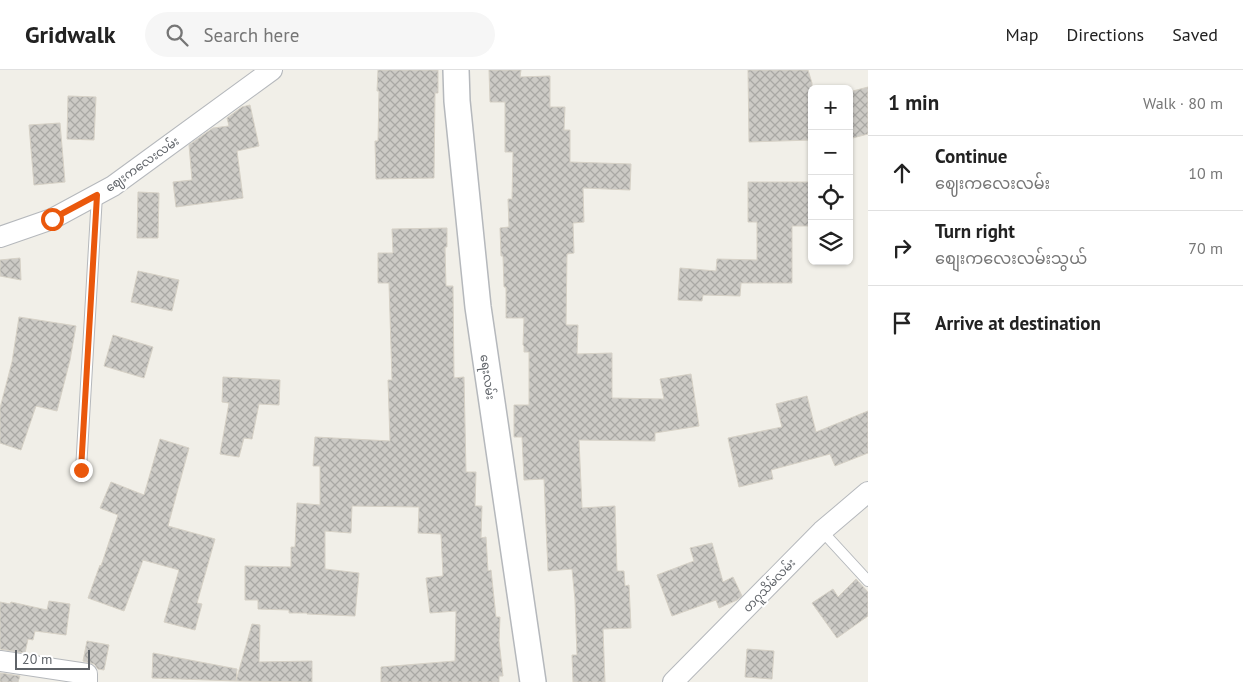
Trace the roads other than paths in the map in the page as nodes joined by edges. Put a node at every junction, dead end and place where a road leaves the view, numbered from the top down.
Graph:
1 (272, 70) edge
2 (456, 70) edge
3 (97, 195) junction
4 (0, 237) edge
5 (81, 470) dead end
6 (868, 492) edge
7 (822, 531) junction
8 (868, 580) edge
9 (0, 661) edge
10 (87, 682) edge
11 (533, 682) edge
12 (673, 682) edge

1 - 3 street, ဈေးကလေးလမ်း
2 - 11 street, ရေးလမ်း
3 - 4 street, ဈေးကလေးလမ်း
3 - 5 lane
6 - 7 street, တဂူသိမ်လမ်း
7 - 8 lane
7 - 12 street, တဂူသိမ်လမ်း
9 - 10 street

